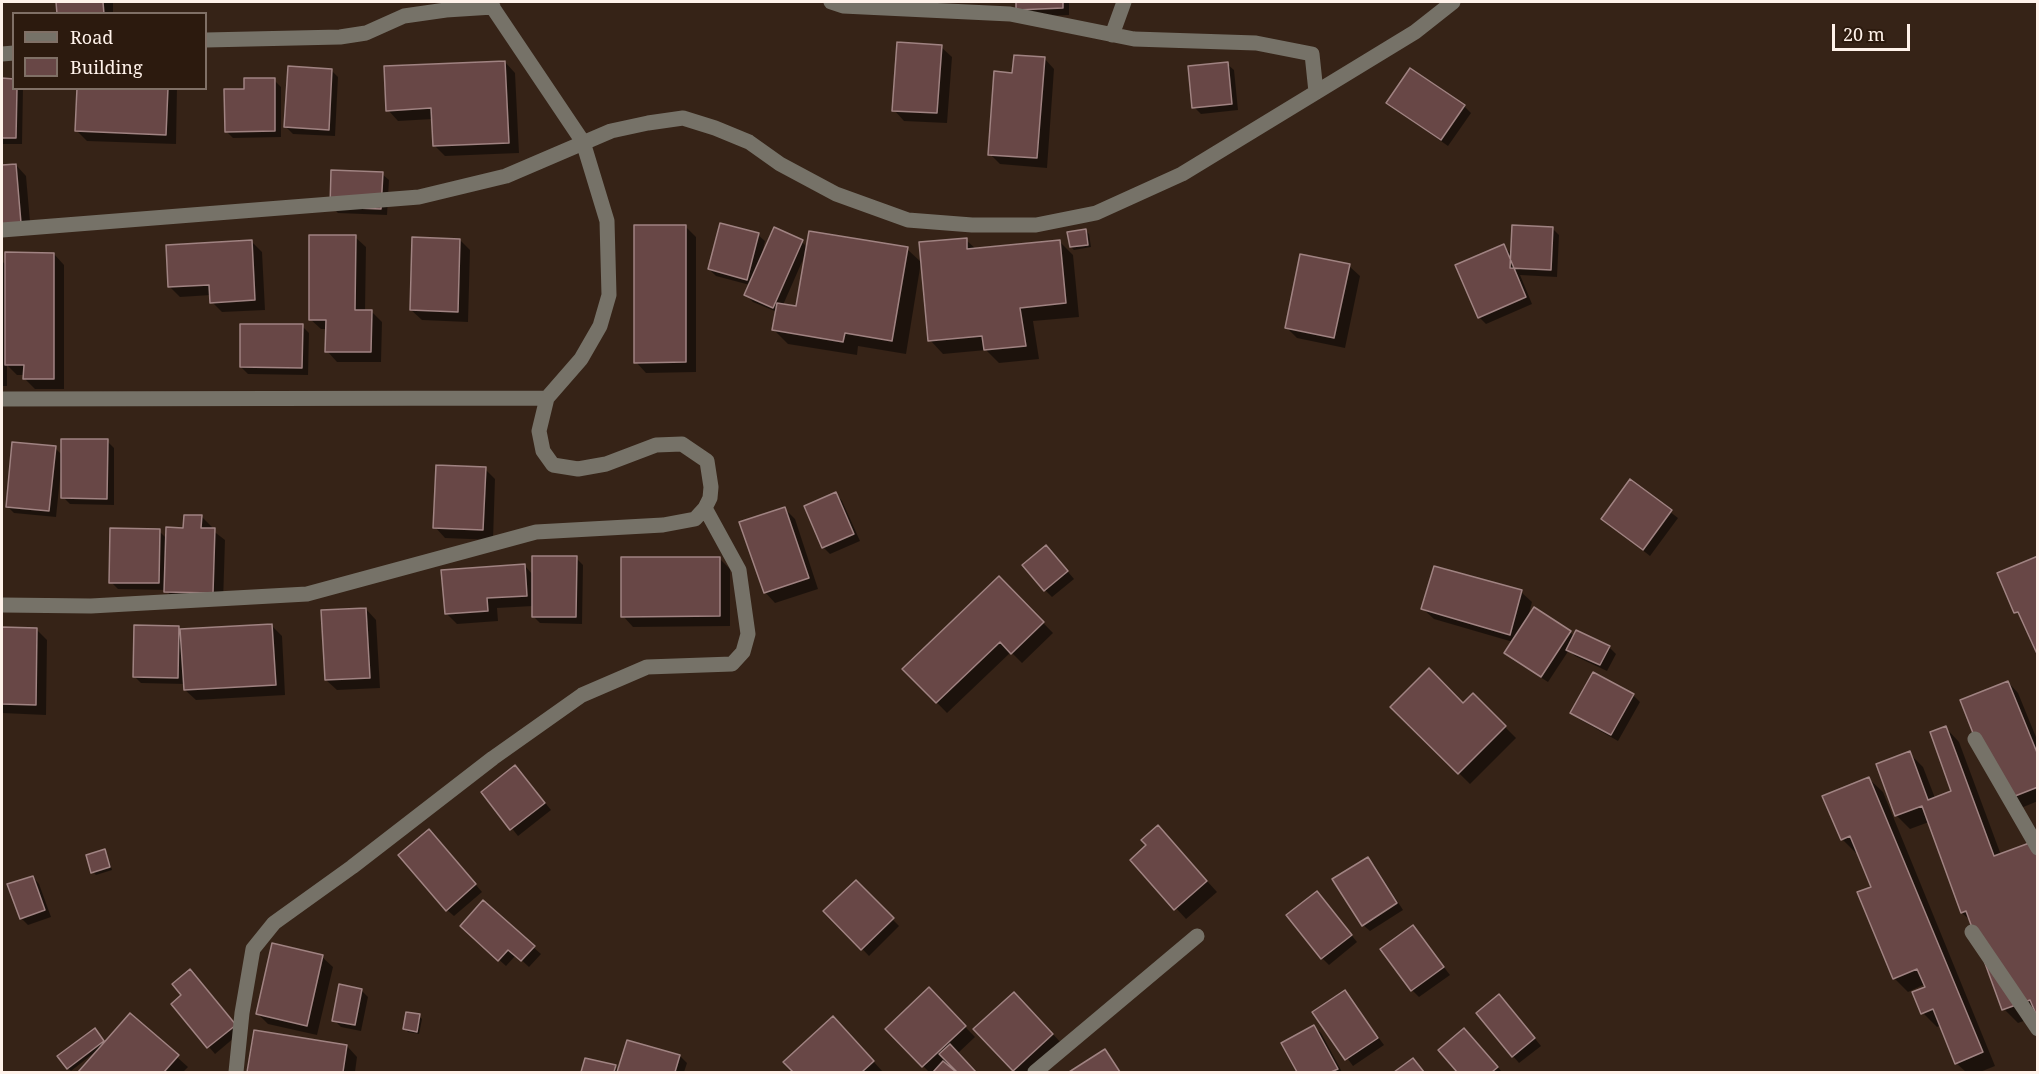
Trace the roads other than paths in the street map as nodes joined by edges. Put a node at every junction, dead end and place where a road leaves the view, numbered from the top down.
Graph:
1 (831, 2) edge
2 (1124, 2) edge
3 (1453, 2) edge
4 (491, 4) edge
5 (441, 6) edge
6 (1112, 35) junction
7 (207, 40) edge
8 (1316, 92) junction
9 (583, 142) junction
10 (2, 230) edge
11 (548, 398) junction
12 (2, 399) edge
13 (705, 508) junction
14 (2, 605) edge
15 (1975, 739) dead end
16 (2037, 848) edge
17 (1972, 932) dead end
18 (1197, 936) dead end
19 (2037, 1029) edge
20 (236, 1072) edge
21 (1035, 1072) edge

1 - 6 street
2 - 6 street
3 - 8 street
4 - 5 street
4 - 9 street
5 - 7 street
6 - 8 street
8 - 9 street
9 - 10 street
9 - 11 street
11 - 12 street
11 - 13 street
13 - 14 street
13 - 20 street
15 - 16 street
17 - 19 street
18 - 21 street

